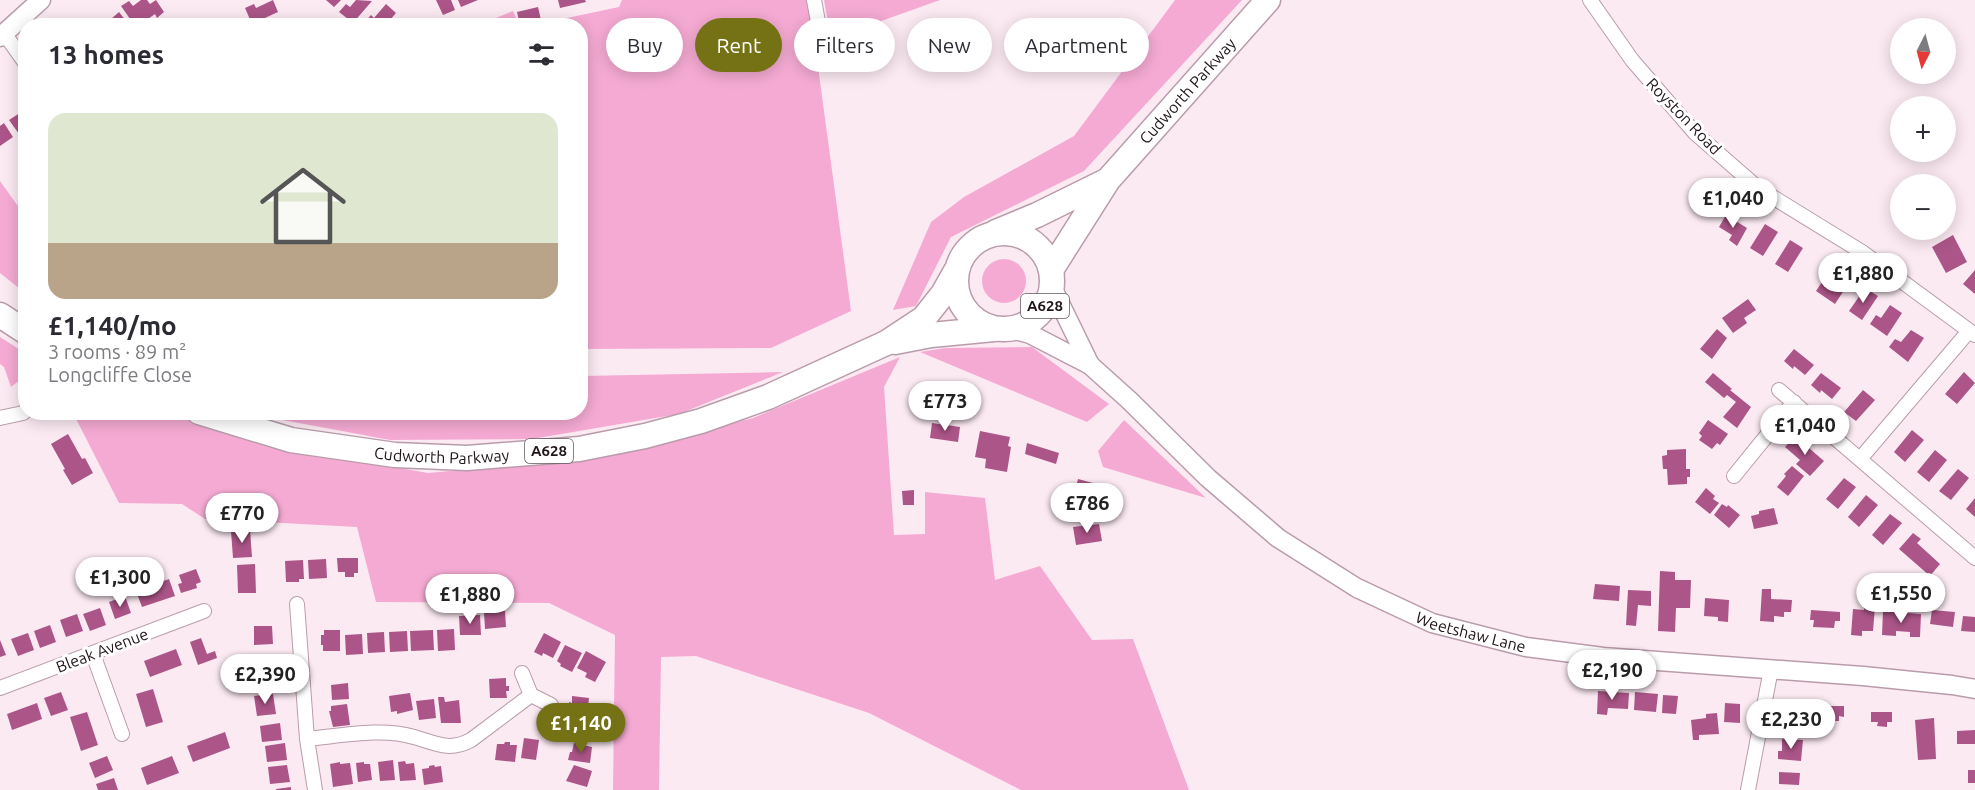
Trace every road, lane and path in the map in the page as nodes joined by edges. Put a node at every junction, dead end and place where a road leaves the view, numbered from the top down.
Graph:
1 (41, 0) edge
2 (814, 0) edge
3 (1268, 0) edge
4 (1590, 0) edge
5 (21, 18) edge
6 (817, 18) edge
7 (18, 21) edge
8 (2, 35) edge
9 (18, 54) edge
10 (1108, 180) junction
11 (987, 236) junction
12 (956, 271) junction
13 (1052, 278) junction
14 (0, 315) edge
15 (18, 327) edge
16 (1003, 329) junction
17 (1972, 333) edge
18 (886, 343) junction
19 (1090, 365) junction
20 (1779, 390) dead end
21 (1794, 402) junction
22 (18, 414) edge
23 (0, 418) edge
24 (225, 420) edge
25 (1860, 459) junction
26 (1734, 476) dead end
27 (1975, 558) edge
28 (297, 604) dead end
29 (204, 611) dead end
30 (93, 654) junction
31 (1771, 669) junction
32 (522, 673) dead end
33 (0, 688) edge
34 (1975, 689) edge
35 (531, 695) junction
36 (550, 705) dead end
37 (122, 734) dead end
38 (307, 739) junction
39 (315, 790) edge
40 (1748, 790) edge

1 - 5 street
2 - 6 street
3 - 10 highway, Cudworth Parkway / A628
4 - 17 street, Royston Road
7 - 8 street
8 - 9 street
10 - 11 highway, Cudworth Parkway / A628
10 - 13 highway, Cudworth Parkway / A628
11 - 12 highway, Cudworth Parkway / A628
11 - 13 highway, A628
12 - 16 highway
12 - 18 highway, Cudworth Parkway / A628
13 - 16 highway, Cudworth Parkway / A628
13 - 19 street, Weetshaw Lane
14 - 15 highway
16 - 18 highway, Cudworth Parkway / A628
16 - 19 street, Weetshaw Lane
17 - 25 street
18 - 24 highway, Cudworth Parkway / A628
19 - 31 street, Weetshaw Lane
20 - 21 street
21 - 25 street
21 - 26 street
22 - 23 street
25 - 27 street
28 - 38 street
29 - 30 street, Bleak Avenue
30 - 33 street, Bleak Avenue
30 - 37 street
31 - 34 street, Weetshaw Lane
31 - 40 street
32 - 35 street
35 - 36 street
35 - 38 street
38 - 39 street

